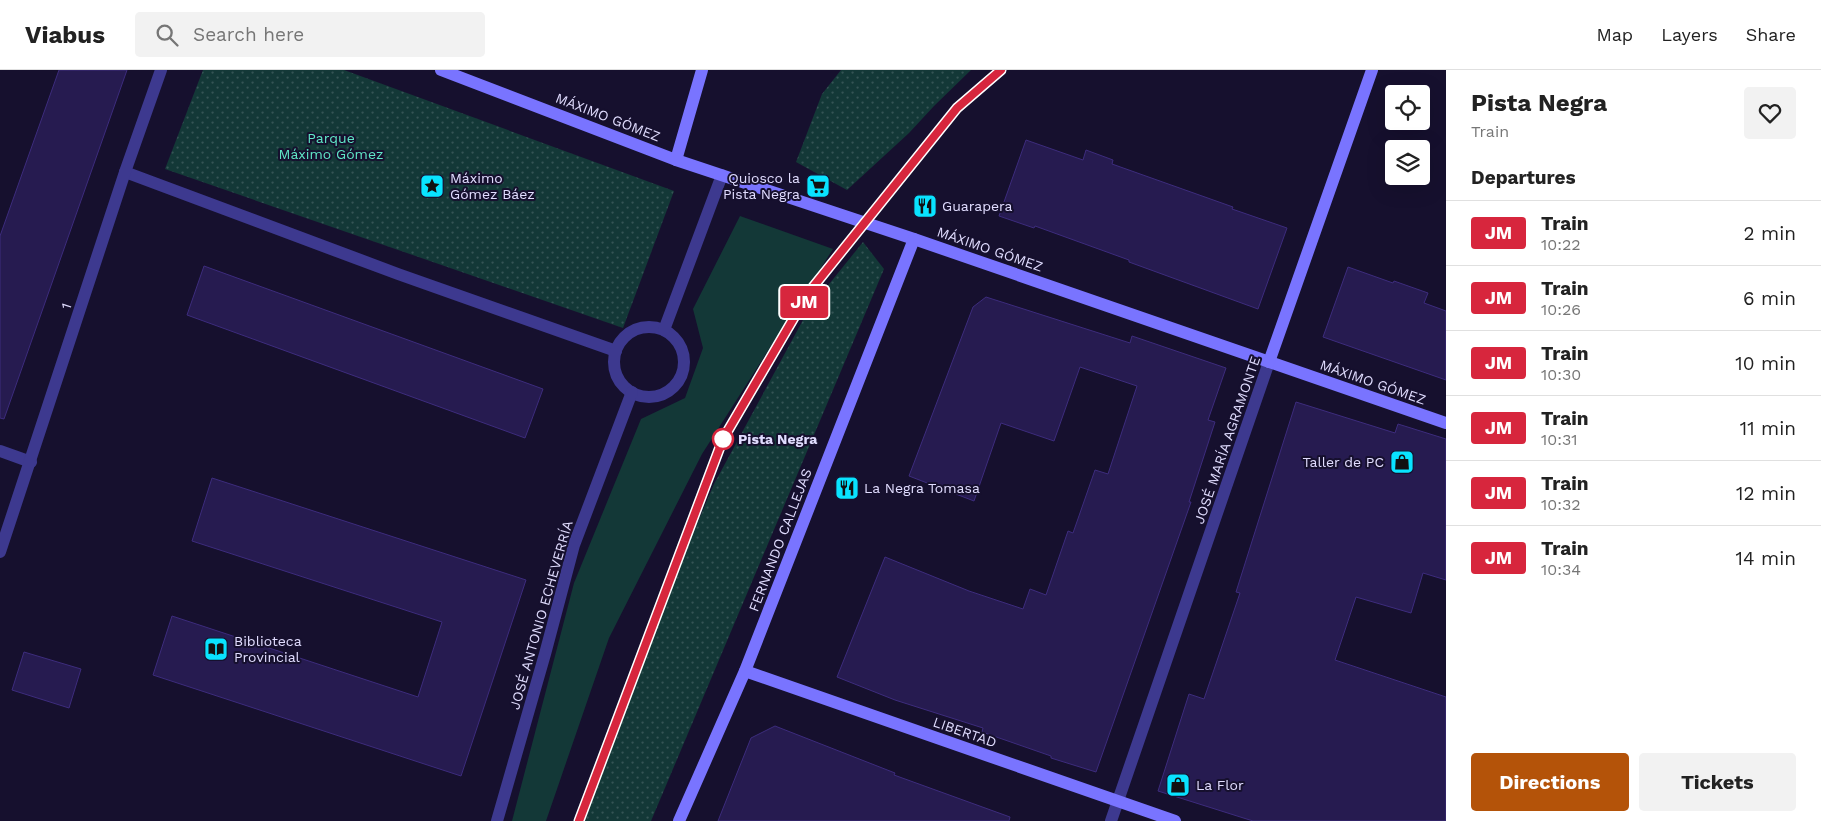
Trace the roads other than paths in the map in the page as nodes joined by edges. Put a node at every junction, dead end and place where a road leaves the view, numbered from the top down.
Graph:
1 (161, 70) edge
2 (441, 70) edge
3 (702, 70) edge
4 (1372, 70) edge
5 (676, 160) junction
6 (125, 172) junction
7 (722, 175) junction
8 (914, 239) junction
9 (664, 330) junction
10 (616, 351) junction
11 (1269, 362) junction
12 (632, 392) junction
13 (1446, 423) edge
14 (0, 451) edge
15 (30, 462) junction
16 (0, 552) edge
17 (745, 671) junction
18 (1118, 801) junction
19 (497, 821) edge
20 (679, 821) edge
21 (1111, 821) edge
22 (1175, 821) edge

1 - 6 street, 1
2 - 5 street, MÁXIMO GÓMEZ
3 - 5 street
4 - 11 street, JOSÉ MARÍA AGRAMONTE
5 - 7 street, MÁXIMO GÓMEZ
6 - 10 street
6 - 15 street, 1
7 - 8 street, MÁXIMO GÓMEZ
7 - 9 street
8 - 11 street, MÁXIMO GÓMEZ
8 - 17 street, FERNANDO CALLEJAS
9 - 10 street
9 - 12 street
10 - 12 street
11 - 13 street, MÁXIMO GÓMEZ
11 - 18 street, JOSÉ MARÍA AGRAMONTE
12 - 19 street, JOSÉ ANTONIO ECHEVERRÍA
14 - 15 street
15 - 16 street, 1
17 - 18 street, LIBERTAD
17 - 20 street, FERNANDO CALLEJAS
18 - 21 street, JOSÉ MARÍA AGRAMONTE
18 - 22 street, LIBERTAD

